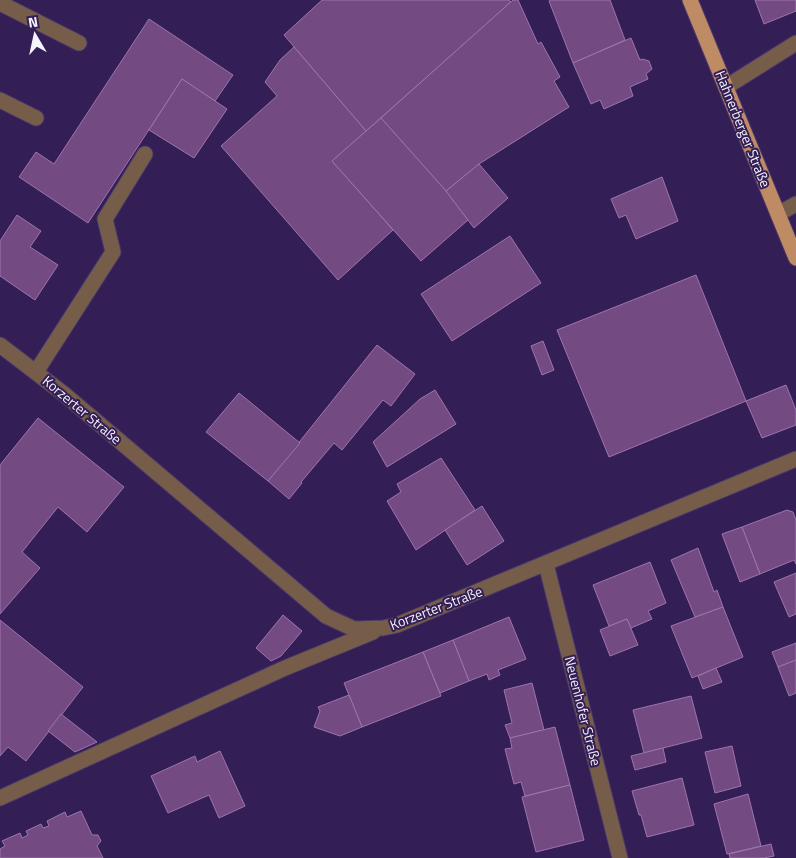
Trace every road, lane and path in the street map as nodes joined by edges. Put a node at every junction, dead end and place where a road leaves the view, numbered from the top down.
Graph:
1 (690, 0) edge
2 (0, 3) edge
3 (79, 43) dead end
4 (796, 43) edge
5 (726, 87) junction
6 (0, 100) edge
7 (36, 118) dead end
8 (145, 154) dead end
9 (796, 204) edge
10 (778, 214) junction
11 (796, 258) edge
12 (0, 345) edge
13 (36, 372) junction
14 (796, 459) edge
15 (546, 564) junction
16 (383, 628) junction
17 (0, 798) edge
18 (620, 858) edge

1 - 5 main road, Hahnerberger Straße
2 - 3 street
4 - 5 street
5 - 10 main road, Hahnerberger Straße
6 - 7 street
8 - 13 street
9 - 10 street
10 - 11 main road, Hahnerberger Straße
12 - 13 street, Korzerter Straße
13 - 16 street, Korzerter Straße
14 - 15 street, Korzerter Straße
15 - 16 street, Korzerter Straße
15 - 18 street, Neuenhofer Straße
16 - 17 street

